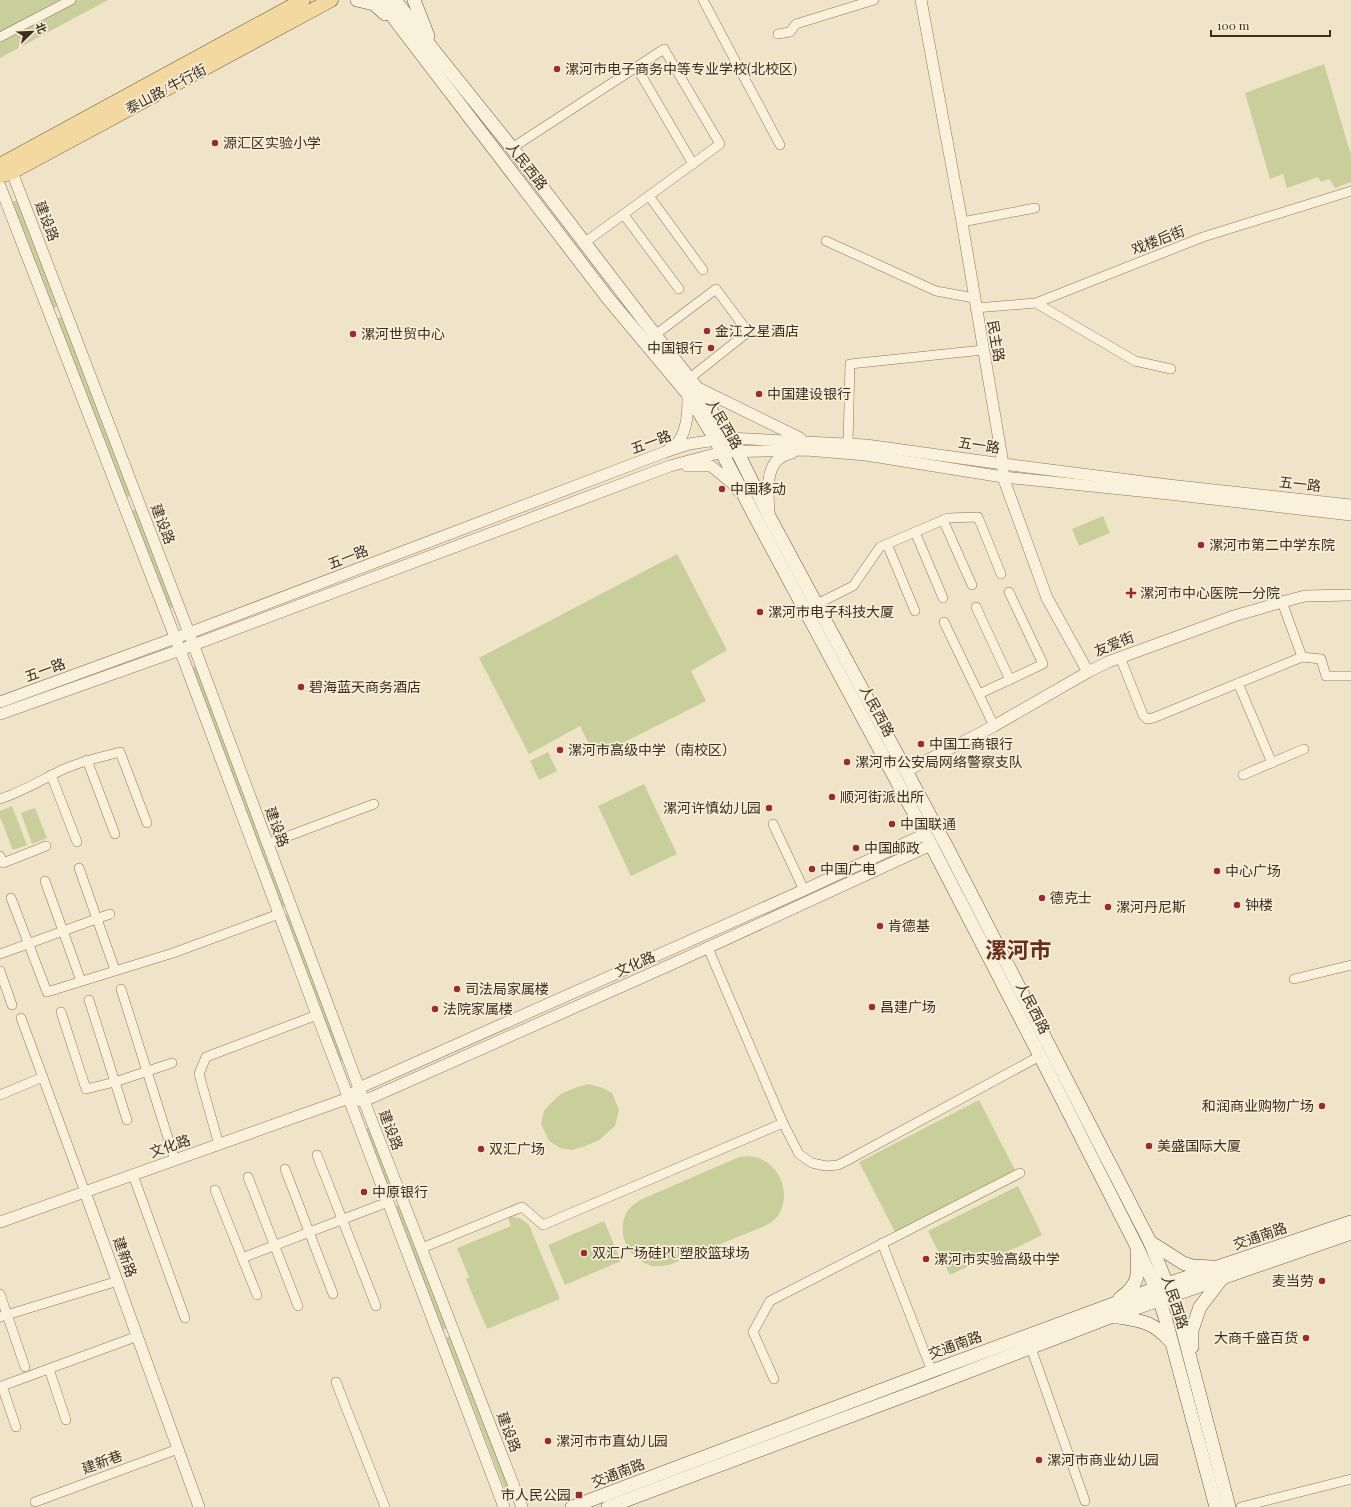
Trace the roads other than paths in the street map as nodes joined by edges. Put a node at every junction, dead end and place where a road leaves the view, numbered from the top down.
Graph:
1 (71, 0) edge
2 (303, 0) edge
3 (357, 0) edge
4 (381, 0) edge
5 (395, 0) edge
6 (414, 0) edge
7 (703, 0) edge
8 (874, 0) edge
9 (921, 0) edge
10 (333, 1) edge
11 (399, 26) junction
12 (778, 34) dead end
13 (0, 36) edge
14 (435, 52) junction
15 (637, 68) junction
16 (780, 145) dead end
17 (512, 148) junction
18 (693, 164) junction
19 (3, 169) edge
20 (0, 186) edge
21 (1351, 191) edge
22 (649, 196) junction
23 (1035, 208) dead end
24 (624, 214) junction
25 (962, 222) junction
26 (826, 241) dead end
27 (584, 243) junction
28 (703, 270) dead end
29 (679, 288) dead end
30 (974, 303) junction
31 (1036, 303) junction
32 (65, 310) junction
33 (50, 316) junction
34 (655, 335) junction
35 (983, 350) junction
36 (1171, 369) dead end
37 (691, 386) junction
38 (729, 438) junction
39 (715, 439) junction
40 (848, 444) junction
41 (805, 445) junction
42 (737, 451) junction
43 (665, 452) junction
44 (722, 452) junction
45 (1003, 464) junction
46 (670, 466) junction
47 (1003, 477) junction
48 (138, 500) junction
49 (1351, 505) edge
50 (124, 506) junction
51 (752, 511) junction
52 (1351, 515) edge
53 (769, 516) junction
54 (943, 520) junction
55 (915, 532) junction
56 (887, 544) junction
57 (1001, 574) dead end
58 (972, 585) dead end
59 (1009, 592) dead end
60 (1351, 595) edge
61 (943, 598) dead end
62 (1282, 602) junction
63 (817, 604) junction
64 (976, 607) dead end
65 (915, 611) dead end
66 (944, 622) dead end
67 (189, 634) junction
68 (176, 639) junction
69 (193, 645) junction
70 (180, 650) junction
71 (1120, 657) junction
72 (1302, 657) junction
73 (1088, 672) junction
74 (1351, 676) edge
75 (1010, 680) junction
76 (1238, 683) junction
77 (979, 694) junction
78 (0, 702) edge
79 (0, 714) edge
80 (994, 726) junction
81 (1304, 749) dead end
82 (87, 760) junction
83 (1272, 763) junction
84 (906, 771) junction
85 (51, 775) junction
86 (1243, 775) dead end
87 (0, 799) edge
88 (374, 804) dead end
89 (147, 824) dead end
90 (773, 824) dead end
91 (115, 834) dead end
92 (919, 836) junction
93 (77, 842) dead end
94 (267, 844) junction
95 (46, 846) dead end
96 (931, 846) junction
97 (918, 851) junction
98 (0, 856) edge
99 (79, 868) dead end
100 (45, 881) dead end
101 (804, 890) junction
102 (12, 898) dead end
103 (291, 909) junction
104 (110, 914) dead end
105 (279, 914) junction
106 (97, 919) junction
107 (63, 931) junction
108 (29, 943) junction
109 (708, 948) junction
110 (0, 954) edge
111 (1351, 965) edge
112 (115, 970) junction
113 (0, 972) edge
114 (1294, 979) dead end
115 (81, 981) junction
116 (121, 989) dead end
117 (89, 1000) dead end
118 (12, 1005) dead end
119 (61, 1012) dead end
120 (317, 1015) junction
121 (21, 1018) dead end
122 (1040, 1056) junction
123 (172, 1064) dead end
124 (148, 1071) junction
125 (43, 1077) junction
126 (115, 1082) junction
127 (359, 1088) junction
128 (0, 1095) edge
129 (349, 1098) junction
130 (364, 1101) junction
131 (127, 1120) dead end
132 (783, 1123) junction
133 (219, 1145) junction
134 (316, 1155) dead end
135 (175, 1160) junction
136 (285, 1170) dead end
137 (1020, 1173) dead end
138 (133, 1175) junction
139 (248, 1177) dead end
140 (215, 1190) dead end
141 (85, 1192) junction
142 (401, 1197) junction
143 (388, 1202) junction
144 (342, 1220) junction
145 (0, 1222) edge
146 (1351, 1222) edge
147 (309, 1232) junction
148 (1351, 1233) edge
149 (1150, 1242) junction
150 (882, 1243) junction
151 (275, 1246) junction
152 (1137, 1247) junction
153 (422, 1248) junction
154 (242, 1258) junction
155 (1221, 1272) junction
156 (118, 1281) junction
157 (1164, 1292) junction
158 (0, 1294) edge
159 (333, 1294) dead end
160 (256, 1295) dead end
161 (298, 1306) dead end
162 (376, 1306) dead end
163 (1111, 1311) junction
164 (3, 1316) edge
165 (185, 1318) dead end
166 (454, 1330) junction
167 (138, 1336) junction
168 (439, 1336) junction
169 (1172, 1344) junction
170 (1031, 1348) junction
171 (25, 1367) dead end
172 (49, 1369) junction
173 (932, 1371) junction
174 (1193, 1371) junction
175 (774, 1379) dead end
176 (336, 1382) dead end
177 (66, 1420) dead end
178 (16, 1427) dead end
179 (178, 1449) junction
180 (1351, 1479) edge
181 (1086, 1501) dead end
182 (35, 1502) dead end
183 (199, 1507) edge
184 (385, 1507) edge
185 (504, 1507) edge
186 (522, 1507) edge
187 (572, 1507) edge
188 (608, 1507) edge
189 (1216, 1507) edge
190 (1229, 1507) edge
191 (1241, 1507) edge

1 - 13 street
2 - 19 main road, 泰山路/牛行街
3 - 11 main road
4 - 11 main road, 人民西路
5 - 14 main road, 人民西路
6 - 14 main road
7 - 16 street
8 - 12 street
9 - 25 street, 民主路
10 - 19 main road, 泰山路/牛行街
11 - 37 main road, 人民西路
14 - 17 main road, 人民西路
15 - 17 street
15 - 18 street
15 - 18 street
17 - 27 main road, 人民西路
18 - 22 street
19 - 32 street, 建设路
20 - 33 street, 建设路
21 - 31 street, 戏楼后街
22 - 24 street
22 - 28 street
23 - 25 street
24 - 27 street
24 - 29 street
25 - 30 street, 民主路
26 - 30 street, 戏楼后街
27 - 34 main road, 人民西路
30 - 31 street, 戏楼后街
30 - 35 street, 民主路
31 - 36 street
32 - 33 street
32 - 48 street, 建设路
33 - 50 street, 建设路
34 - 37 main road, 人民西路
34 - 37 street
35 - 40 street
35 - 45 street, 民主路
37 - 38 main road, 人民西路
37 - 39 main road, 人民西路
37 - 41 street
37 - 43 street
38 - 39 street, 五一路
38 - 41 street, 五一路
38 - 42 main road, 人民西路
39 - 43 street, 五一路
39 - 44 main road, 人民西路
40 - 41 street, 五一路
40 - 45 street, 五一路
41 - 42 street, 五一路
41 - 47 street, 五一路
41 - 53 street
42 - 44 street, 五一路
42 - 53 main road, 人民西路
43 - 67 street, 五一路
44 - 46 street, 五一路
44 - 51 main road, 人民西路
45 - 47 street, 民主路
45 - 49 street, 五一路
46 - 51 street
46 - 69 street, 五一路
47 - 52 street, 五一路
47 - 73 street, 民主路
48 - 50 street
48 - 67 street, 建设路
50 - 68 street, 建设路
51 - 92 main road, 人民西路
53 - 63 main road, 人民西路
54 - 55 street
54 - 57 street
54 - 58 street
55 - 56 street
55 - 61 street
56 - 63 street
56 - 65 street
59 - 75 street
60 - 62 street, 友爱街
62 - 71 street, 友爱街
62 - 72 street
63 - 84 main road, 人民西路
64 - 75 street
66 - 77 street
67 - 68 street, 五一路
67 - 69 street, 建设路
68 - 70 street, 建设路
68 - 78 street, 五一路
69 - 70 street, 五一路
69 - 94 street, 建设路
70 - 79 street, 五一路
70 - 105 street, 建设路
71 - 73 street, 友爱街
71 - 76 street
72 - 74 street
72 - 76 street
73 - 80 street, 友爱街
75 - 77 street
76 - 83 street
77 - 80 street
80 - 84 street, 友爱街
81 - 83 street
82 - 85 street
82 - 89 street
82 - 91 street
83 - 86 street
84 - 149 main road, 人民西路
85 - 87 street
85 - 93 street
88 - 94 street
90 - 101 street
92 - 96 main road, 人民西路
92 - 97 street
92 - 101 street, 文化路
94 - 103 street, 建设路
95 - 98 street
96 - 97 street, 文化路
96 - 122 main road, 人民西路
97 - 109 street, 文化路
99 - 106 street
100 - 107 street
101 - 127 street, 文化路
102 - 108 street
103 - 105 street
103 - 127 street, 建设路
104 - 106 street
105 - 112 street
105 - 120 street, 建设路
106 - 107 street
106 - 112 street
107 - 108 street
107 - 115 street
108 - 110 street
108 - 115 street
109 - 130 street, 文化路
109 - 132 street
111 - 114 street
112 - 115 street
113 - 118 street
116 - 124 street
117 - 126 street
119 - 126 street
120 - 129 street, 建设路
120 - 133 street
121 - 125 street, 建新路
122 - 132 street
122 - 152 main road, 人民西路
123 - 124 street
124 - 126 street
124 - 135 street
125 - 128 street
125 - 141 street, 建新路
126 - 131 street
127 - 129 street, 文化路
127 - 130 street, 建设路
129 - 130 street
129 - 133 street, 文化路
129 - 143 street, 建设路
130 - 142 street, 建设路
132 - 153 street
133 - 135 street, 文化路
134 - 144 street
135 - 138 street, 文化路
136 - 147 street
137 - 150 street
138 - 141 street, 文化路
138 - 165 street
139 - 151 street
140 - 154 street
141 - 145 street, 文化路
141 - 156 street, 建新路
142 - 143 street
142 - 153 street, 建设路
143 - 144 street
143 - 168 street, 建设路
144 - 147 street
144 - 162 street
146 - 155 main road, 交通南路
147 - 151 street
147 - 159 street
148 - 155 main road, 交通南路
149 - 155 main road
149 - 157 main road, 人民西路
150 - 173 street
150 - 175 street
151 - 154 street
151 - 161 street
152 - 157 main road, 人民西路
152 - 163 main road
153 - 166 street, 建设路
154 - 160 street
155 - 157 main road, 交通南路
155 - 174 main road
156 - 164 street
156 - 167 street, 建新路
157 - 163 main road, 交通南路
157 - 169 main road, 人民西路
157 - 174 main road, 人民西路
158 - 164 street
163 - 169 main road
163 - 170 main road, 交通南路
163 - 173 main road, 交通南路
164 - 171 street
166 - 168 street
166 - 186 street, 建设路
167 - 172 street
167 - 179 street, 建新路
168 - 185 street, 建设路
169 - 189 main road, 人民西路
170 - 181 street
170 - 188 main road, 交通南路
172 - 177 street
172 - 178 street
173 - 187 main road, 交通南路
174 - 190 main road, 人民西路
176 - 184 street
179 - 182 street, 建新巷
179 - 183 street, 建新路
180 - 191 street

